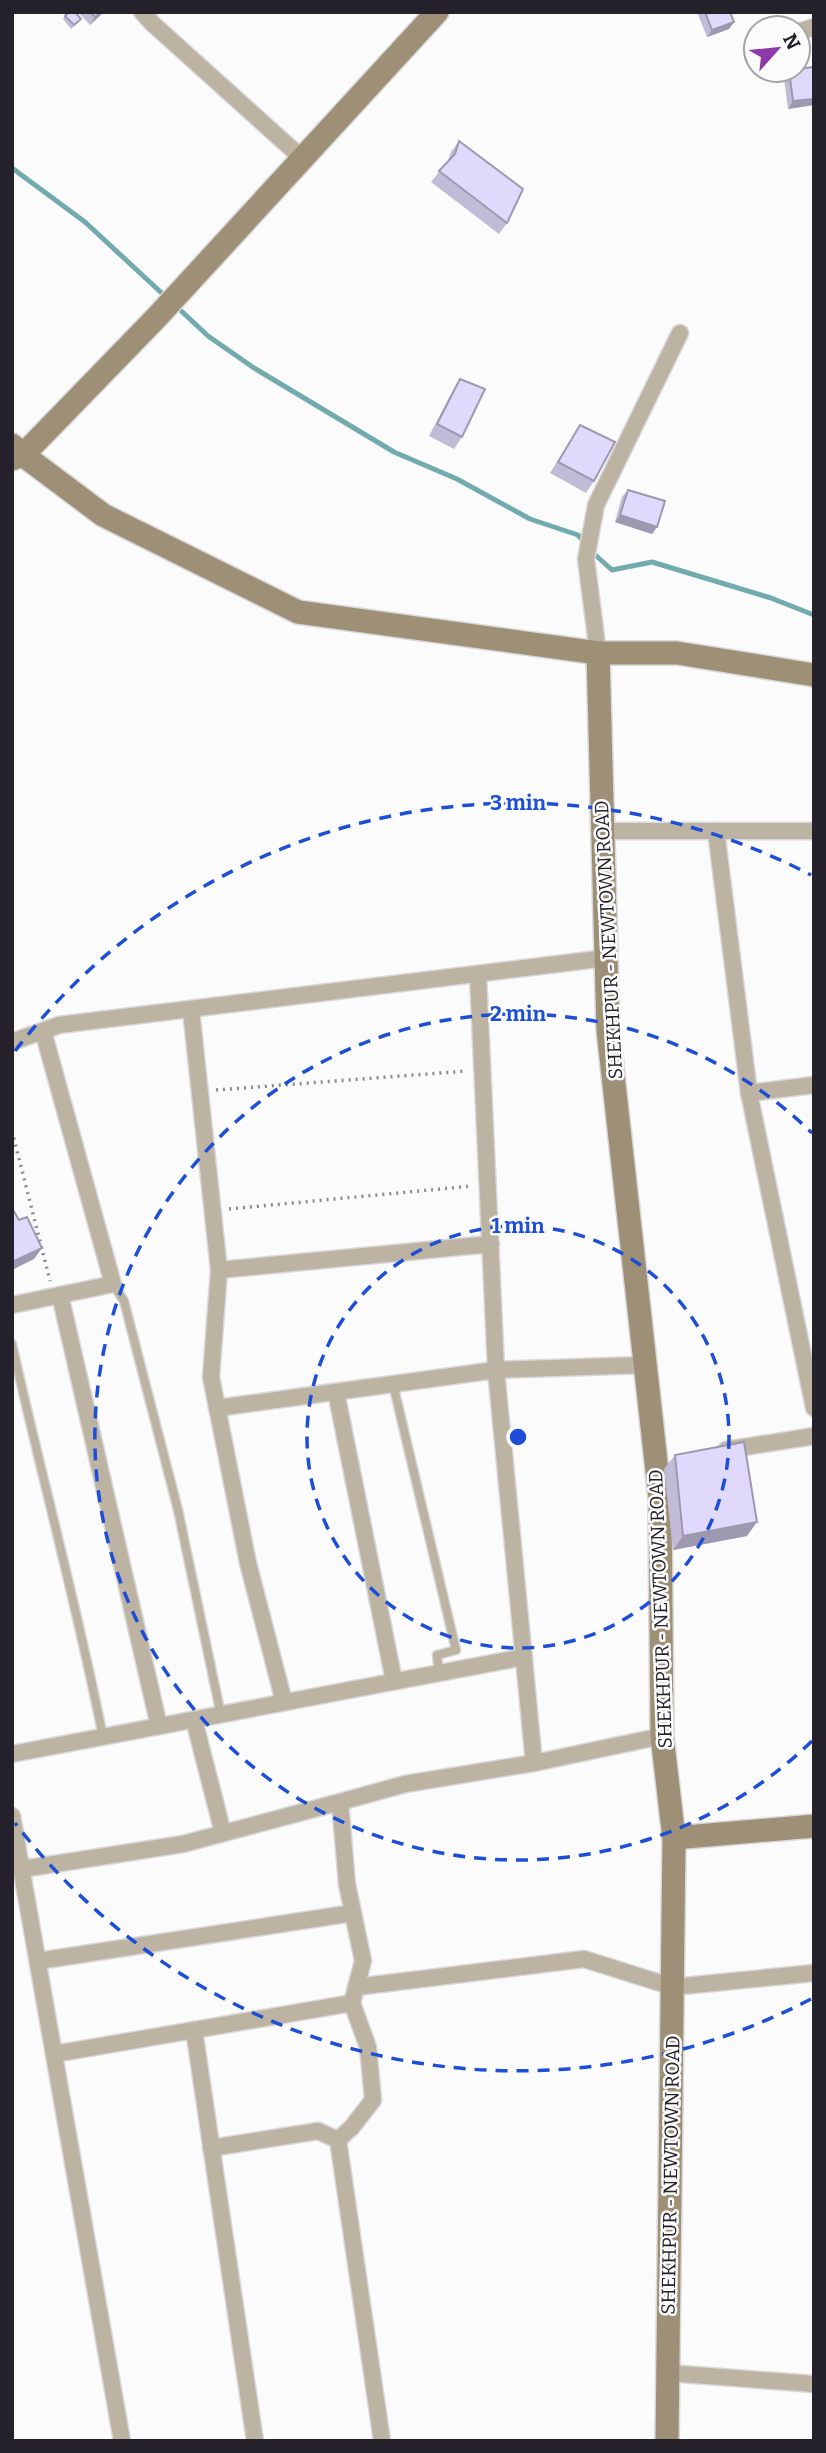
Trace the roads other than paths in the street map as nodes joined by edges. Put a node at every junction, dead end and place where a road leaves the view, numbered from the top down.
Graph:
1 (142, 12) edge
2 (438, 12) edge
3 (304, 160) junction
4 (680, 332) dead end
5 (16, 453) edge
6 (598, 653) junction
7 (814, 675) edge
8 (602, 831) junction
9 (716, 831) junction
10 (814, 831) edge
11 (606, 958) junction
12 (478, 975) junction
13 (191, 1010) junction
14 (43, 1031) junction
15 (12, 1042) edge
16 (814, 1084) edge
17 (749, 1093) junction
18 (491, 1244) junction
19 (219, 1270) junction
20 (113, 1284) junction
21 (57, 1296) junction
22 (12, 1305) edge
23 (12, 1344) edge
24 (644, 1365) junction
25 (496, 1370) junction
26 (393, 1384) junction
27 (336, 1392) junction
28 (217, 1408) junction
29 (814, 1408) edge
30 (814, 1436) edge
31 (705, 1454) edge
32 (524, 1657) junction
33 (439, 1673) junction
34 (394, 1681) junction
35 (284, 1702) junction
36 (221, 1715) junction
37 (194, 1720) junction
38 (159, 1727) junction
39 (662, 1736) junction
40 (103, 1737) junction
41 (12, 1754) edge
42 (534, 1763) junction
43 (340, 1802) junction
44 (12, 1816) edge
45 (814, 1826) edge
46 (223, 1833) junction
47 (674, 1838) junction
48 (15, 1841) edge
49 (22, 1870) junction
50 (353, 1913) junction
51 (38, 1961) junction
52 (814, 1973) edge
53 (356, 1987) junction
54 (673, 1987) junction
55 (352, 2003) junction
56 (194, 2030) junction
57 (54, 2054) junction
58 (338, 2140) junction
59 (211, 2148) junction
60 (668, 2373) junction
61 (814, 2384) edge
62 (122, 2441) edge
63 (254, 2441) edge
64 (382, 2441) edge
65 (667, 2441) edge

1 - 3 street
2 - 3 street
3 - 5 street
4 - 6 street
5 - 6 street
6 - 7 street
6 - 8 street, SHEKHPUR - NEWTOWN ROAD
8 - 9 street
8 - 11 street, SHEKHPUR - NEWTOWN ROAD
9 - 10 street
9 - 17 street
11 - 12 street
11 - 24 street, SHEKHPUR - NEWTOWN ROAD
12 - 13 street
12 - 18 street
13 - 14 street
13 - 19 street
14 - 15 street
14 - 20 street
16 - 17 street
17 - 29 street
18 - 19 street
18 - 25 street
19 - 28 street
20 - 21 street
20 - 36 lane
21 - 22 street
21 - 38 street
23 - 40 lane
24 - 25 street
24 - 39 street, SHEKHPUR - NEWTOWN ROAD
25 - 26 street
25 - 32 street
26 - 27 street
26 - 33 lane
27 - 28 street
27 - 34 street
28 - 35 street
30 - 31 street
32 - 33 street
32 - 42 street
33 - 34 street
34 - 35 street
35 - 36 street
36 - 37 street
37 - 38 street
37 - 46 street
38 - 40 street
39 - 42 street
39 - 47 street, SHEKHPUR - NEWTOWN ROAD
40 - 41 street
42 - 43 street
43 - 46 street
43 - 50 street
44 - 48 street
45 - 47 street
46 - 49 street
47 - 54 street, SHEKHPUR - NEWTOWN ROAD
48 - 49 street
49 - 51 street
50 - 51 street
50 - 53 street
51 - 57 street
52 - 54 street
53 - 54 street
53 - 55 street
54 - 60 street, SHEKHPUR - NEWTOWN ROAD
55 - 56 street
55 - 58 street
56 - 57 street
56 - 59 street
57 - 62 street
58 - 59 street
58 - 64 street
59 - 63 street
60 - 61 street
60 - 65 street, SHEKHPUR - NEWTOWN ROAD

